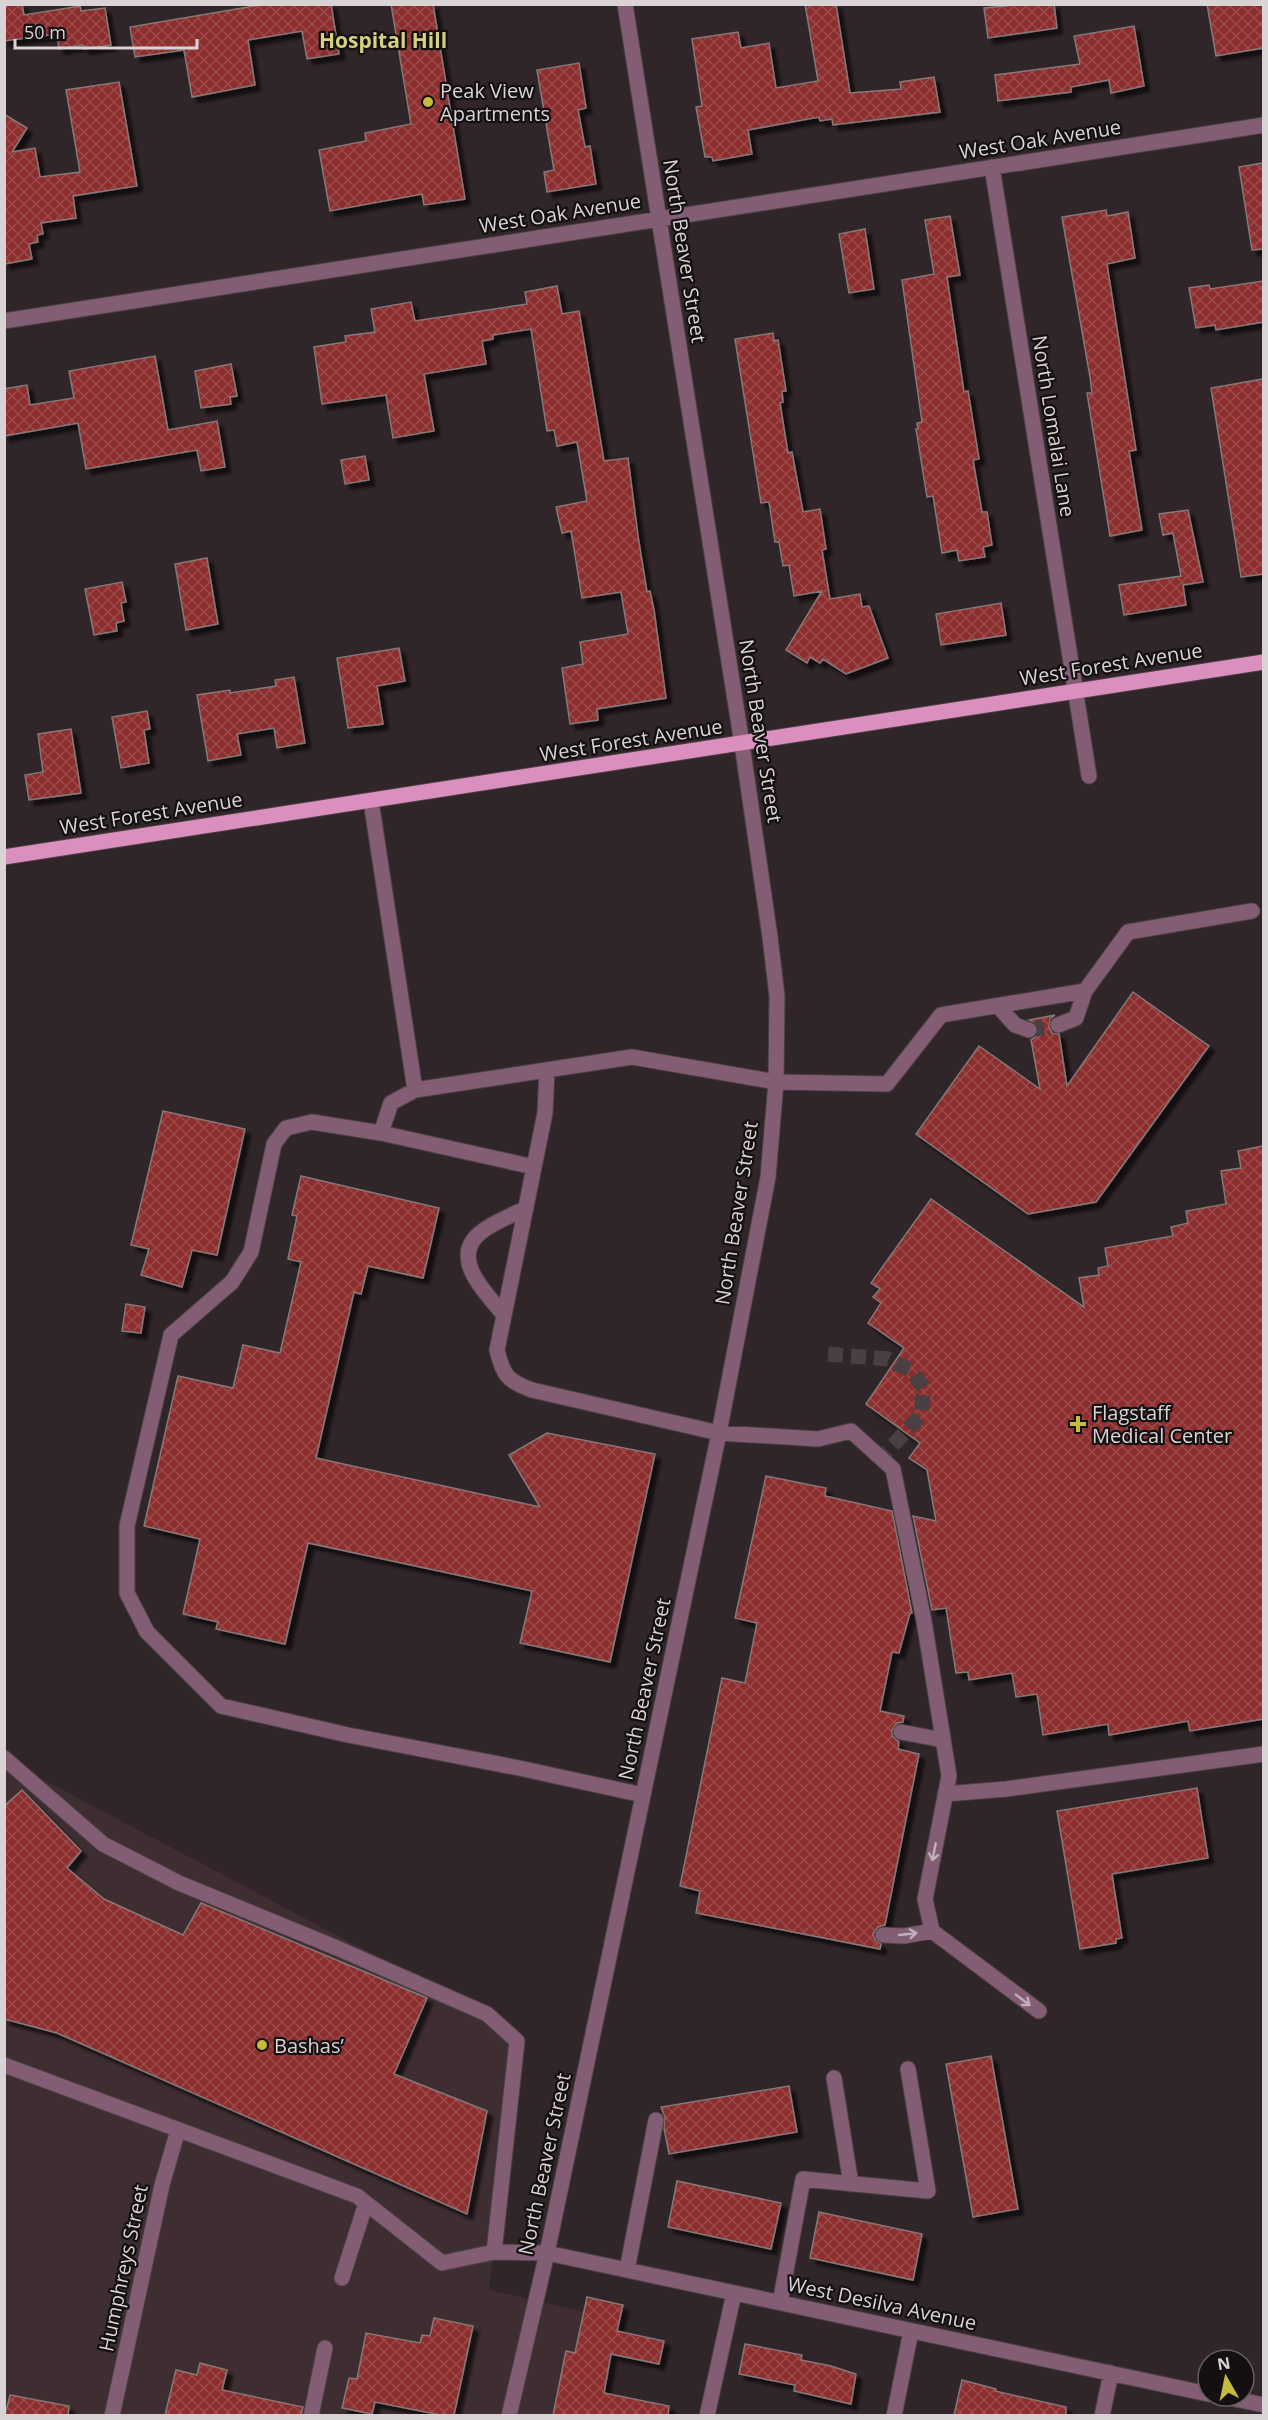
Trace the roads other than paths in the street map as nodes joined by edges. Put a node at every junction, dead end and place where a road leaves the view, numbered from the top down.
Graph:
1 (625, 4) edge
2 (1263, 125) edge
3 (992, 167) junction
4 (659, 219) junction
5 (4, 321) edge
6 (1263, 662) edge
7 (1075, 692) junction
8 (742, 744) junction
9 (1089, 776) dead end
10 (371, 801) junction
11 (4, 857) edge
12 (1252, 911) dead end
13 (1085, 991) junction
14 (998, 1006) junction
15 (1058, 1026) tunnel mouth
16 (1029, 1030) tunnel mouth
17 (547, 1070) junction
18 (776, 1082) junction
19 (416, 1090) junction
20 (381, 1133) junction
21 (534, 1167) junction
22 (526, 1208) junction
23 (504, 1315) junction
24 (719, 1433) junction
25 (901, 1732) dead end
26 (943, 1740) junction
27 (1263, 1754) edge
28 (4, 1758) edge
29 (945, 1794) junction
30 (643, 1795) junction
31 (932, 1931) junction
32 (883, 1935) dead end
33 (1039, 2011) dead end
34 (4, 2065) edge
35 (908, 2070) dead end
36 (834, 2078) dead end
37 (656, 2120) dead end
38 (178, 2130) junction
39 (850, 2184) junction
40 (366, 2203) junction
41 (494, 2253) junction
42 (547, 2253) junction
43 (627, 2270) junction
44 (342, 2278) dead end
45 (734, 2293) junction
46 (780, 2303) junction
47 (911, 2331) junction
48 (325, 2348) dead end
49 (1111, 2373) junction
50 (1196, 2391) edge
51 (112, 2415) edge
52 (311, 2415) edge
53 (508, 2415) edge
54 (707, 2415) edge
55 (894, 2415) edge
56 (1102, 2415) edge

1 - 4 street, North Beaver Street
2 - 3 street, West Oak Avenue
3 - 4 street, West Oak Avenue
3 - 7 street, North Lomalai Lane
4 - 5 street, West Oak Avenue
4 - 8 street, North Beaver Street
6 - 7 main road, West Forest Avenue
7 - 8 main road, West Forest Avenue
7 - 9 street, North Lomalai Lane
8 - 10 main road, West Forest Avenue
8 - 18 street, North Beaver Street
10 - 11 main road, West Forest Avenue
10 - 19 street
12 - 13 street
13 - 14 street
13 - 15 street
14 - 16 street
14 - 18 street
17 - 18 street
17 - 19 street
17 - 21 street
18 - 24 street, North Beaver Street
19 - 20 street
20 - 21 street
20 - 30 street
21 - 22 street
22 - 23 street
22 - 23 street
23 - 24 street
24 - 26 street
24 - 30 street, North Beaver Street
25 - 26 street
26 - 29 street
27 - 29 street
28 - 41 street
29 -> 31 street
30 - 42 street, North Beaver Street
32 -> 31 street
31 -> 33 street
34 - 38 street, West Desilva Avenue
35 - 39 street
36 - 39 street
37 - 43 street
38 - 40 street, West Desilva Avenue
38 - 51 street, Humphreys Street
39 - 46 street
40 - 41 street, West Desilva Avenue
40 - 44 street
41 - 42 street, West Desilva Avenue
42 - 43 street, West Desilva Avenue
42 - 53 street, North Beaver Street
43 - 45 street, West Desilva Avenue
45 - 46 street, West Desilva Avenue
45 - 54 street
46 - 47 street, West Desilva Avenue
47 - 49 street, West Desilva Avenue
47 - 55 street
48 - 52 street
49 - 50 street, West Desilva Avenue
49 - 56 street

